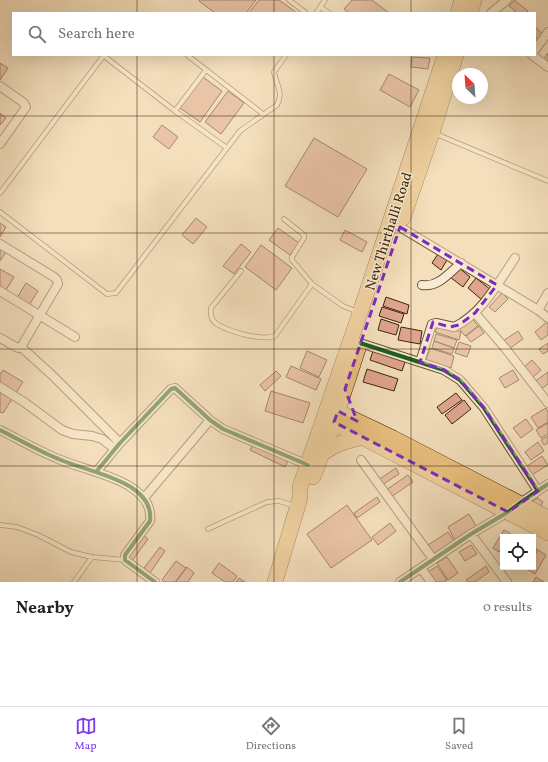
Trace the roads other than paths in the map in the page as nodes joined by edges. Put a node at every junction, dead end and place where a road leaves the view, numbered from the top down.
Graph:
1 (289, 0) edge
2 (325, 0) edge
3 (462, 0) edge
4 (474, 0) edge
5 (508, 0) edge
6 (320, 7) junction
7 (305, 12) edge
8 (317, 12) edge
9 (328, 12) edge
10 (458, 12) edge
11 (470, 12) edge
12 (492, 12) edge
13 (548, 32) edge
14 (536, 49) edge
15 (103, 56) edge
16 (105, 56) edge
17 (188, 56) edge
18 (285, 56) edge
19 (445, 56) edge
20 (456, 56) edge
21 (533, 56) edge
22 (548, 67) edge
23 (206, 70) junction
24 (0, 86) edge
25 (175, 111) junction
26 (263, 114) junction
27 (432, 133) junction
28 (0, 144) edge
29 (227, 148) junction
30 (548, 181) edge
31 (0, 193) edge
32 (0, 212) edge
33 (284, 219) dead end
34 (400, 227) junction
35 (0, 244) edge
36 (515, 258) dead end
37 (461, 263) junction
38 (241, 271) dead end
39 (312, 284) junction
40 (422, 285) dead end
41 (497, 285) junction
42 (0, 291) edge
43 (548, 294) edge
44 (538, 310) junction
45 (360, 313) junction
46 (475, 313) junction
47 (41, 315) junction
48 (548, 318) edge
49 (75, 337) dead end
50 (0, 338) edge
51 (360, 342) junction
52 (21, 346) junction
53 (420, 362) junction
54 (0, 387) edge
55 (345, 389) junction
56 (548, 403) edge
57 (331, 414) junction
58 (210, 420) junction
59 (361, 422) junction
60 (0, 430) edge
61 (364, 437) junction
62 (117, 446) junction
63 (323, 453) junction
64 (361, 460) dead end
65 (308, 465) junction
66 (96, 472) junction
67 (548, 484) edge
68 (538, 491) junction
69 (144, 498) junction
70 (299, 503) junction
71 (514, 507) junction
72 (548, 518) edge
73 (0, 525) edge
74 (208, 529) dead end
75 (548, 533) edge
76 (471, 534) junction
77 (92, 557) junction
78 (433, 559) junction
79 (125, 560) junction
80 (421, 568) junction
81 (74, 582) edge
82 (155, 582) edge
83 (275, 582) edge
84 (400, 582) edge
85 (432, 582) edge
86 (507, 582) edge

1 - 7 lane
2 - 6 lane
3 - 10 highway
4 - 11 highway
5 - 12 street
6 - 8 lane
6 - 9 lane
13 - 14 street
15 - 31 lane
16 - 25 lane
17 - 23 lane
18 - 26 lane
19 - 45 highway, New Thirthalli Road
20 - 27 highway
21 - 22 street
23 - 25 lane
23 - 26 lane
24 - 28 street
25 - 29 lane
26 - 29 lane
27 - 30 lane
27 - 34 highway
29 - 32 lane
33 - 39 lane
34 - 37 street
34 - 51 highway
35 - 47 street
36 - 41 street
37 - 40 street
37 - 41 street
38 - 39 lane
39 - 45 lane
41 - 44 street
41 - 46 street
42 - 47 street
43 - 44 street
44 - 48 street
45 - 57 highway, New Thirthalli Road
46 - 53 street
46 - 56 street
47 - 49 street
47 - 52 street
50 - 52 street
51 - 53 street
51 - 55 highway
52 - 62 street
53 - 68 street
54 - 62 street
55 - 57 highway
55 - 59 highway
57 - 59 highway
57 - 61 highway
57 - 63 highway
57 - 65 highway
58 - 62 street
58 - 65 street
58 - 69 street
59 - 71 highway
60 - 66 street
61 - 63 highway
61 - 71 highway
62 - 66 street
63 - 70 highway
64 - 78 street
65 - 70 highway
66 - 69 street
67 - 68 street
68 - 71 street
69 - 79 street
70 - 74 lane
70 - 83 highway
71 - 72 highway
71 - 75 highway
71 - 76 street
73 - 77 lane
76 - 78 street
76 - 86 street
77 - 79 lane
77 - 81 lane
78 - 80 street
79 - 82 street
80 - 84 street
80 - 85 street

